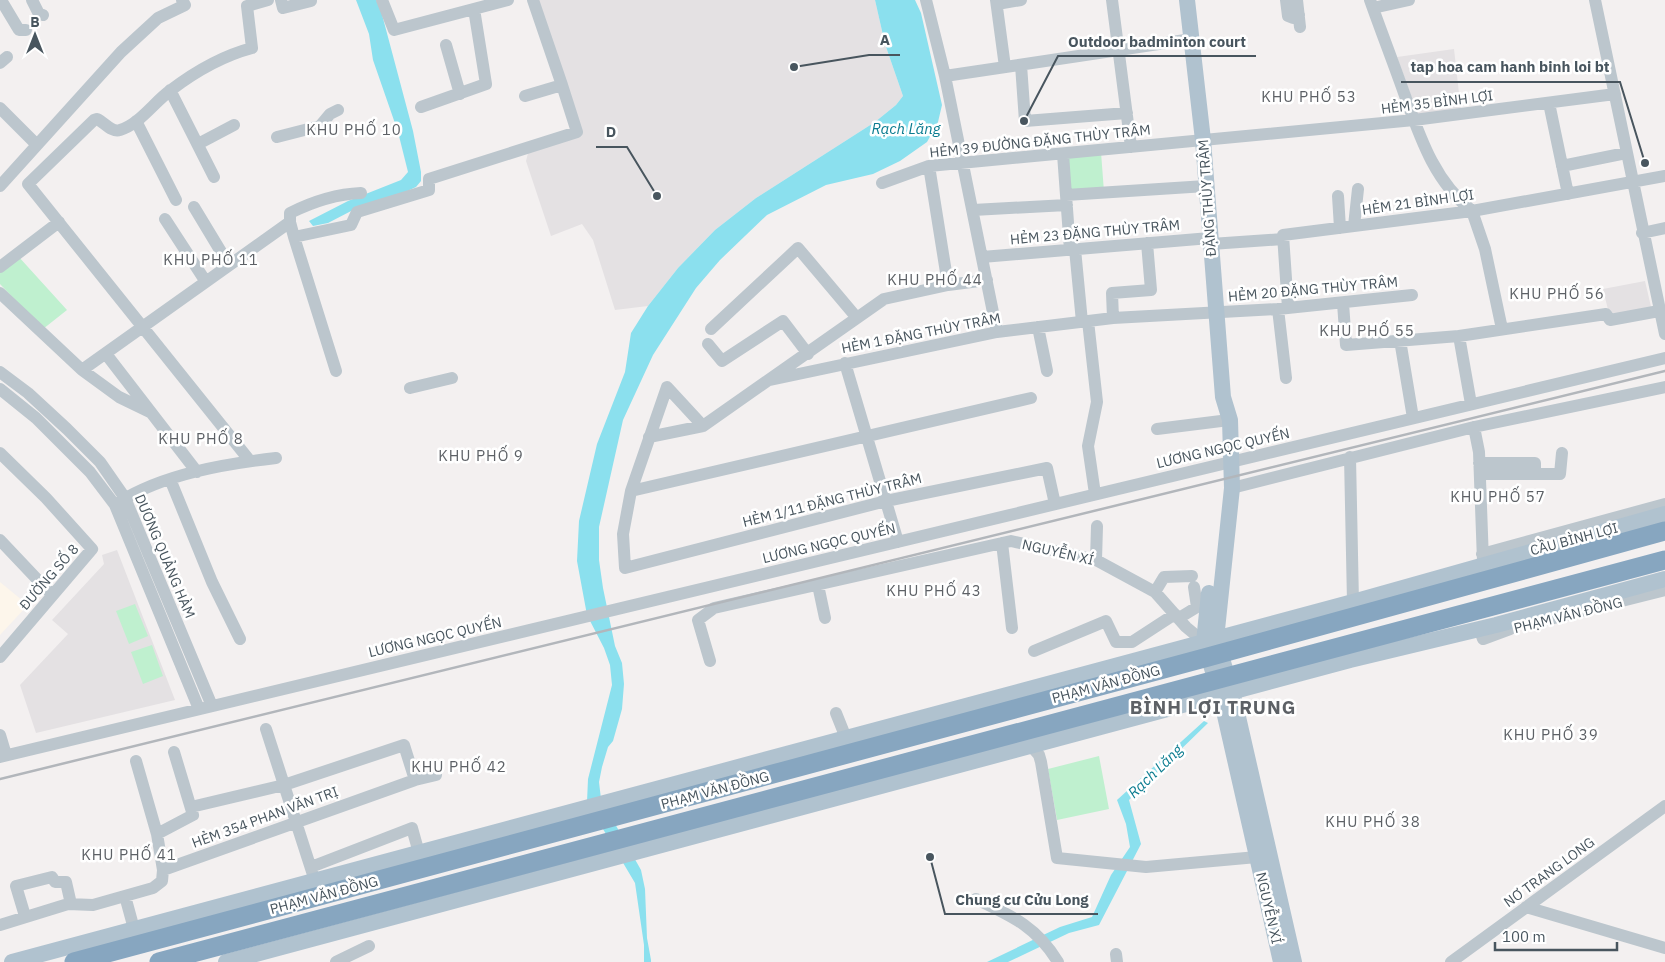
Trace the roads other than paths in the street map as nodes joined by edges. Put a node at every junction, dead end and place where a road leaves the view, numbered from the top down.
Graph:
1 (1, 0) edge
2 (32, 0) edge
3 (268, 0) edge
4 (281, 0) edge
5 (382, 0) edge
6 (508, 0) edge
7 (533, 0) edge
8 (926, 0) edge
9 (1021, 0) edge
10 (1112, 0) edge
11 (1187, 0) edge
12 (1286, 0) edge
13 (1297, 0) edge
14 (1409, 0) edge
15 (1595, 0) edge
16 (311, 1) edge
17 (184, 2) edge
18 (996, 2) edge
19 (245, 3) edge
20 (1371, 4) edge
21 (474, 9) junction
22 (43, 15) dead end
23 (26, 30) dead end
24 (1192, 39) junction
25 (446, 45) dead end
26 (1119, 51) junction
27 (1021, 65) junction
28 (1005, 67) junction
29 (945, 76) junction
30 (562, 85) junction
31 (170, 90) junction
32 (460, 94) junction
33 (1614, 94) junction
34 (525, 96) dead end
35 (1549, 103) junction
36 (421, 107) dead end
37 (0, 108) edge
38 (338, 110) dead end
39 (1127, 113) junction
40 (1414, 120) junction
41 (136, 121) junction
42 (234, 125) dead end
43 (277, 138) dead end
44 (1203, 140) junction
45 (198, 144) junction
46 (37, 145) junction
47 (1131, 147) junction
48 (1626, 153) junction
49 (1062, 154) junction
50 (963, 163) junction
51 (929, 166) junction
52 (1562, 166) junction
53 (1665, 176) edge
54 (214, 177) dead end
55 (1632, 182) junction
56 (882, 183) dead end
57 (0, 186) edge
58 (1206, 186) junction
59 (1358, 189) dead end
60 (361, 193) dead end
61 (1568, 194) junction
62 (1338, 196) dead end
63 (176, 200) dead end
64 (1066, 200) junction
65 (194, 207) dead end
66 (973, 210) junction
67 (1472, 211) junction
68 (165, 219) dead end
69 (59, 222) junction
70 (290, 222) junction
71 (1354, 226) junction
72 (1340, 228) junction
73 (1665, 228) edge
74 (1642, 233) junction
75 (294, 237) junction
76 (1283, 239) junction
77 (1210, 241) junction
78 (1147, 243) junction
79 (1072, 249) junction
80 (982, 257) junction
81 (229, 265) junction
82 (0, 267) edge
83 (987, 280) junction
84 (206, 282) junction
85 (948, 285) junction
86 (0, 293) edge
87 (1412, 295) dead end
88 (1343, 303) junction
89 (1283, 309) junction
90 (1659, 311) junction
91 (1216, 313) junction
92 (857, 318) junction
93 (1113, 318) junction
94 (1085, 321) junction
95 (143, 327) junction
96 (1038, 327) junction
97 (711, 329) dead end
98 (1502, 329) junction
99 (998, 332) junction
100 (1665, 334) edge
101 (1459, 336) junction
102 (1400, 340) junction
103 (708, 344) dead end
104 (106, 354) junction
105 (808, 354) junction
106 (1665, 358) edge
107 (845, 363) junction
108 (82, 370) junction
109 (336, 371) dead end
110 (1046, 371) dead end
111 (0, 372) edge
112 (452, 378) dead end
113 (1286, 378) dead end
114 (770, 380) junction
115 (1665, 387) edge
116 (410, 388) dead end
117 (0, 389) edge
118 (1223, 397) junction
119 (1031, 398) dead end
120 (1471, 404) junction
121 (150, 412) junction
122 (1413, 418) junction
123 (1221, 421) junction
124 (703, 426) junction
125 (1474, 427) junction
126 (1157, 429) dead end
127 (866, 436) junction
128 (649, 437) junction
129 (0, 453) edge
130 (1562, 453) dead end
131 (1350, 457) junction
132 (276, 458) dead end
133 (250, 461) junction
134 (1226, 463) junction
135 (1480, 469) junction
136 (197, 472) junction
137 (170, 479) junction
138 (1232, 488) junction
139 (632, 491) junction
140 (1095, 494) junction
141 (120, 501) junction
142 (886, 501) junction
143 (1055, 504) junction
144 (1665, 504) edge
145 (1665, 514) edge
146 (1665, 521) edge
147 (1097, 526) dead end
148 (1665, 531) edge
149 (0, 540) edge
150 (898, 542) junction
151 (1002, 543) junction
152 (1096, 560) junction
153 (1665, 560) edge
154 (1485, 567) junction
155 (1665, 573) edge
156 (1665, 578) edge
157 (818, 585) junction
158 (1665, 590) edge
159 (1155, 592) junction
160 (52, 595) junction
161 (1354, 609) junction
162 (1177, 616) junction
163 (1493, 617) junction
164 (825, 618) dead end
165 (1012, 628) dead end
166 (1481, 634) junction
167 (240, 639) dead end
168 (1212, 648) junction
169 (1034, 651) dead end
170 (0, 657) edge
171 (710, 662) dead end
172 (1223, 686) junction
173 (205, 708) junction
174 (836, 713) dead end
175 (1084, 723) junction
176 (266, 729) dead end
177 (0, 735) edge
178 (846, 738) junction
179 (1031, 746) junction
180 (174, 752) dead end
181 (3, 756) edge
182 (136, 760) dead end
183 (436, 775) dead end
184 (415, 780) junction
185 (284, 785) junction
186 (675, 792) junction
187 (1665, 806) edge
188 (191, 807) junction
189 (296, 822) junction
190 (685, 830) junction
191 (157, 834) junction
192 (1257, 857) junction
193 (421, 861) junction
194 (555, 865) junction
195 (163, 870) junction
196 (313, 874) junction
197 (124, 896) junction
198 (976, 900) dead end
199 (71, 904) junction
200 (1526, 907) junction
201 (25, 916) junction
202 (0, 925) edge
203 (134, 930) junction
204 (112, 944) junction
205 (369, 946) dead end
206 (1665, 948) edge
207 (12, 962) edge
208 (74, 962) edge
209 (159, 962) edge
210 (226, 962) edge
211 (336, 962) edge
212 (1058, 962) edge
213 (1281, 962) edge
214 (1294, 962) edge
215 (1451, 962) edge

1 - 23 street
2 - 22 street
3 - 19 street
4 - 16 street
5 - 21 street
6 - 21 street
7 - 30 street
8 - 29 street
9 - 18 street
10 - 26 street
11 - 24 main road, ĐẶNG THÙY TRÂM
12 - 13 street
14 - 20 street
15 - 33 street
17 - 46 street
18 - 28 street
19 - 31 street
20 - 40 street
21 - 32 street
24 - 26 street
24 - 44 main road, ĐẶNG THÙY TRÂM
25 - 32 street
26 - 27 street
26 - 39 street
27 - 28 street
27 - 39 street
28 - 29 street
29 - 50 street
30 - 34 street
30 - 75 street
31 - 41 street
31 - 45 street
32 - 36 street
33 - 35 street, HẺM 35 BÌNH LỢI
33 - 48 street
35 - 40 street, HẺM 35 BÌNH LỢI
35 - 52 street
37 - 46 street
38 - 43 street
39 - 47 street
40 - 44 street, HẺM 35 BÌNH LỢI
40 - 67 street
41 - 63 street
41 - 69 street
42 - 45 street
44 - 47 street, HẺM 39 ĐƯỜNG ĐẶNG THÙY TRÂM
44 - 58 main road, ĐẶNG THÙY TRÂM
45 - 54 street
46 - 57 street
47 - 49 street, HẺM 39 ĐƯỜNG ĐẶNG THÙY TRÂM
48 - 52 street
48 - 55 street
49 - 50 street, HẺM 39 ĐƯỜNG ĐẶNG THÙY TRÂM
49 - 64 street
50 - 51 street, HẺM 39 ĐƯỜNG ĐẶNG THÙY TRÂM
50 - 66 street
51 - 56 street, HẺM 39 ĐƯỜNG ĐẶNG THÙY TRÂM
51 - 85 street
52 - 61 street
53 - 55 street, HẺM 21 BÌNH LỢI
55 - 61 street, HẺM 21 BÌNH LỢI
55 - 74 street
58 - 64 street
58 - 77 main road, ĐẶNG THÙY TRÂM
59 - 71 street
60 - 70 street
61 - 67 street, HẺM 21 BÌNH LỢI
62 - 72 street
64 - 66 street
64 - 79 street
65 - 81 street
66 - 80 street
67 - 71 street, HẺM 21 BÌNH LỢI
67 - 98 street
68 - 84 street
69 - 82 street
69 - 95 street
70 - 75 street
70 - 81 street
71 - 72 street, HẺM 21 BÌNH LỢI
72 - 76 street, HẺM 21 BÌNH LỢI
73 - 74 street
74 - 90 street
75 - 109 street
76 - 77 street, HẺM 21 BÌNH LỢI
76 - 89 street
77 - 78 street, HẺM 23 ĐẶNG THÙY TRÂM
77 - 91 main road, ĐẶNG THÙY TRÂM
78 - 79 street, HẺM 23 ĐẶNG THÙY TRÂM
78 - 93 street
79 - 80 street, HẺM 23 ĐẶNG THÙY TRÂM
79 - 94 street
80 - 83 street
81 - 84 street
83 - 85 street
83 - 99 street
84 - 95 street
85 - 92 street
86 - 108 street
87 - 88 street, HẺM 20 ĐẶNG THÙY TRÂM
88 - 89 street, HẺM 20 ĐẶNG THÙY TRÂM
88 - 102 street
89 - 91 street, HẺM 20 ĐẶNG THÙY TRÂM
89 - 113 street
90 - 98 street
90 - 100 street
91 - 93 street, HẺM 1 ĐẶNG THÙY TRÂM
91 - 118 main road, ĐẶNG THÙY TRÂM
92 - 97 street
92 - 105 street
93 - 94 street, HẺM 1 ĐẶNG THÙY TRÂM
94 - 96 street, HẺM 1 ĐẶNG THÙY TRÂM
94 - 140 street
95 - 104 street
95 - 133 street
96 - 99 street, HẺM 1 ĐẶNG THÙY TRÂM
96 - 110 street
98 - 101 street
99 - 107 street, HẺM 1 ĐẶNG THÙY TRÂM
101 - 102 street
101 - 120 street
102 - 122 street
103 - 105 street
104 - 108 street
104 - 121 street
105 - 114 street
106 - 120 street, LƯƠNG NGỌC QUYẾN
107 - 114 street, HẺM 1 ĐẶNG THÙY TRÂM
107 - 127 street
108 - 121 street
111 - 141 street, DƯƠNG QUẢNG HÀM
112 - 116 street
114 - 124 street, HẺM 1 ĐẶNG THÙY TRÂM
115 - 125 street
117 - 141 street, DƯƠNG QUẢNG HÀM
118 - 123 main road, ĐẶNG THÙY TRÂM
118 - 134 main road, ĐẶNG THÙY TRÂM
119 - 127 street
120 - 122 street, LƯƠNG NGỌC QUYẾN
121 - 136 street
122 - 134 street, LƯƠNG NGỌC QUYẾN
123 - 126 street
123 - 134 main road, ĐẶNG THÙY TRÂM
124 - 128 street, HẺM 1 ĐẶNG THÙY TRÂM
124 - 128 street
125 - 131 street
125 - 135 street
127 - 139 street
127 - 142 street
128 - 139 street
129 - 160 street, ĐƯỜNG SỐ 8
130 - 135 street
131 - 138 street
131 - 161 street
132 - 133 street
133 - 136 street
134 - 138 main road, ĐẶNG THÙY TRÂM
134 - 140 street, LƯƠNG NGỌC QUYẾN
134 - 168 main road, ĐẶNG THÙY TRÂM
135 - 154 street
136 - 137 street
137 - 141 street
137 - 167 street
138 - 168 main road, ĐẶNG THÙY TRÂM
139 - 142 street, HẺM 1/11 ĐẶNG THÙY TRÂM
140 - 143 street, LƯƠNG NGỌC QUYẾN
141 - 173 street, DƯƠNG QUẢNG HÀM
142 - 143 street, HẺM 1/11 ĐẶNG THÙY TRÂM
142 - 150 street
143 - 150 street, LƯƠNG NGỌC QUYẾN
144 - 154 street, PHẠM VĂN ĐỒNG
145 - 154 main road, CẦU BÌNH LỢI
146 - 154 main road, CẦU BÌNH LỢI
147 - 152 street
148 - 154 highway, CẦU BÌNH LỢI
149 - 160 street
150 - 173 street, LƯƠNG NGỌC QUYẾN
151 - 152 street, NGUYỄN XÍ
151 - 157 street, NGUYỄN XÍ
151 - 165 street
152 - 159 street, NGUYỄN XÍ
153 - 163 highway
154 - 161 highway, PHẠM VĂN ĐỒNG
155 - 163 main road
156 - 163 main road
157 - 164 street
157 - 171 street, NGUYỄN XÍ
158 - 166 street, PHẠM VĂN ĐỒNG
159 - 162 street, NGUYỄN XÍ
159 - 162 street
160 - 170 street, ĐƯỜNG SỐ 8
161 - 168 highway, PHẠM VĂN ĐỒNG
162 - 168 street, NGUYỄN XÍ
162 - 169 street
163 - 166 main road, PHẠM VĂN ĐỒNG
163 - 172 highway, PHẠM VĂN ĐỒNG
166 - 172 main road, PHẠM VĂN ĐỒNG
168 - 172 main road, NGUYỄN XÍ
168 - 178 main road, PHẠM VĂN ĐỒNG
168 - 186 highway, PHẠM VĂN ĐỒNG
172 - 175 highway, PHẠM VĂN ĐỒNG
172 - 192 main road, NGUYỄN XÍ
172 - 214 main road, NGUYỄN XÍ
173 - 181 street, LƯƠNG NGỌC QUYẾN
174 - 178 street
175 - 179 main road, PHẠM VĂN ĐỒNG
175 - 190 highway, PHẠM VĂN ĐỒNG
176 - 185 street
177 - 181 street
178 - 186 main road, PHẠM VĂN ĐỒNG
179 - 190 main road, PHẠM VĂN ĐỒNG
179 - 192 street
180 - 188 street
182 - 191 street
183 - 184 street, HẺM 354 PHAN VĂN TRỊ
184 - 185 street
184 - 189 street, HẺM 354 PHAN VĂN TRỊ
185 - 188 street
185 - 189 street
186 - 193 highway, PHẠM VĂN ĐỒNG
187 - 200 street, NƠ TRANG LONG
188 - 191 street
189 - 195 street, HẺM 354 PHAN VĂN TRỊ
189 - 196 street
190 - 194 highway, PHẠM VĂN ĐỒNG
191 - 195 street
192 - 213 main road, NGUYỄN XÍ
193 - 196 main road, PHẠM VĂN ĐỒNG
193 - 196 street, PHẠM VĂN ĐỒNG
193 - 204 highway, PHẠM VĂN ĐỒNG
194 - 209 highway, PHẠM VĂN ĐỒNG
194 - 210 main road, PHẠM VĂN ĐỒNG
195 - 197 street
196 - 203 main road, PHẠM VĂN ĐỒNG
197 - 199 street
197 - 203 street
198 - 212 street
199 - 201 street
199 - 201 street
200 - 206 street
200 - 215 street, NƠ TRANG LONG
201 - 202 street
203 - 204 main road, PHẠM VĂN ĐỒNG
204 - 207 main road, PHẠM VĂN ĐỒNG
204 - 208 highway, PHẠM VĂN ĐỒNG
205 - 211 street

